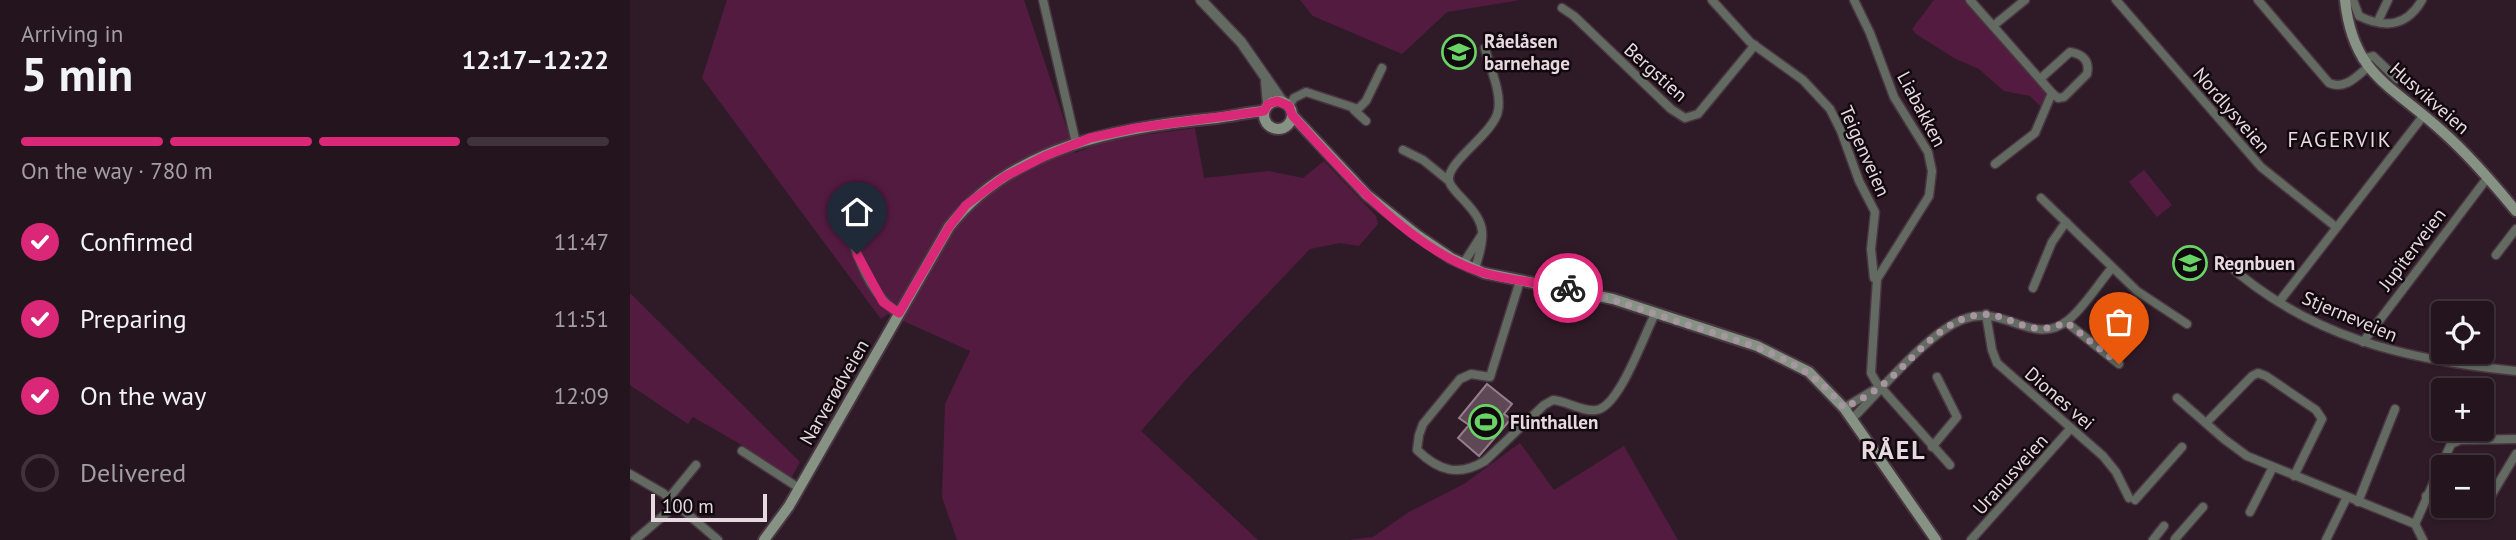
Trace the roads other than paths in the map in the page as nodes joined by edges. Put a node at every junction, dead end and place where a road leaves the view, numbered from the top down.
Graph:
1 (1043, 0) edge
2 (1202, 0) edge
3 (1712, 0) edge
4 (1854, 0) edge
5 (1970, 0) edge
6 (2025, 0) edge
7 (2116, 0) edge
8 (2258, 0) edge
9 (2345, 0) edge
10 (2353, 0) edge
11 (2388, 0) edge
12 (2422, 0) edge
13 (1562, 8) dead end
14 (2378, 21) junction
15 (1993, 26) junction
16 (1755, 45) junction
17 (1485, 48) dead end
18 (2365, 63) junction
19 (1382, 68) dead end
20 (2040, 79) junction
21 (2397, 79) dead end
22 (1266, 82) junction
23 (2053, 93) junction
24 (1288, 108) junction
25 (1354, 110) junction
26 (1266, 112) junction
27 (2424, 115) junction
28 (1366, 121) dead end
29 (1285, 127) junction
30 (1306, 131) junction
31 (1076, 143) junction
32 (1403, 150) dead end
33 (1995, 164) dead end
34 (2488, 177) junction
35 (1449, 181) junction
36 (2041, 198) dead end
37 (837, 204) dead end
38 (2516, 211) edge
39 (2066, 222) junction
40 (2336, 227) junction
41 (2516, 229) edge
42 (1482, 234) junction
43 (2496, 255) dead end
44 (2223, 260) dead end
45 (1463, 264) junction
46 (2112, 268) junction
47 (1475, 269) junction
48 (1877, 279) junction
49 (1520, 281) junction
50 (2033, 288) dead end
51 (2280, 302) junction
52 (899, 313) junction
53 (1655, 314) junction
54 (1986, 314) junction
55 (2066, 322) junction
56 (2187, 324) dead end
57 (2363, 342) junction
58 (2119, 364) dead end
59 (2480, 364) edge
60 (2480, 367) junction
61 (2516, 371) edge
62 (1937, 377) dead end
63 (1880, 387) junction
64 (2177, 398) dead end
65 (1844, 408) junction
66 (2395, 409) dead end
67 (1852, 419) junction
68 (2206, 423) junction
69 (2071, 428) junction
70 (2516, 439) edge
71 (1932, 447) junction
72 (2182, 447) dead end
73 (742, 451) dead end
74 (2516, 454) edge
75 (1950, 464) dead end
76 (696, 465) dead end
77 (2273, 467) junction
78 (630, 474) edge
79 (2294, 476) junction
80 (799, 488) junction
81 (2494, 491) edge
82 (2426, 496) junction
83 (2347, 497) junction
84 (669, 498) junction
85 (2431, 498) edge
86 (2358, 502) junction
87 (677, 504) junction
88 (2203, 508) dead end
89 (2250, 512) dead end
90 (2415, 524) junction
91 (2164, 526) dead end
92 (2175, 539) edge
93 (635, 540) edge
94 (718, 540) edge
95 (764, 540) edge
96 (1936, 540) edge
97 (1971, 540) edge
98 (2154, 540) edge
99 (2326, 540) edge
100 (2423, 540) edge

1 - 31 street
2 - 22 street
3 - 16 street, Teigenveien
4 - 48 street, Liabakken
5 - 15 street
6 - 15 street
7 - 40 street, Nordlysveien
8 - 18 street
9 - 18 main road, Husvikveien
10 - 14 street
11 - 14 street
12 - 14 street
13 - 16 street, Bergstien
15 - 20 street
16 - 48 street, Teigenveien
17 - 35 street
18 - 21 street
18 - 27 main road, Husvikveien
19 - 25 street
20 - 23 street
20 - 23 street
22 - 24 street
22 - 26 street
23 - 33 street
24 - 25 street, Narverødveien
24 - 26 main road, Narverødveien
24 - 29 main road
24 - 30 main road
25 - 28 street, Narverødveien
26 - 29 main road, Narverødveien
26 - 31 main road, Narverødveien
27 - 34 main road, Husvikveien
27 - 40 street
29 - 30 main road, Narverødveien
30 - 45 main road
31 - 52 main road, Narverødveien
32 - 35 street
34 - 38 main road, Husvikveien
34 - 57 street, Jupiterveien
35 - 42 street
36 - 39 street
37 - 52 street
39 - 46 street
39 - 50 street
40 - 51 street
41 - 43 street
42 - 45 street
42 - 47 street
44 - 51 street, Stjerneveien
45 - 47 main road
46 - 55 street
46 - 56 street
47 - 49 main road
48 - 63 street, Liabakken
49 - 53 main road
49 - 53 street
51 - 57 street, Stjerneveien
52 - 80 main road, Narverødveien
53 - 65 main road
54 - 55 street
54 - 63 street
54 - 69 street, Diones vei
55 - 58 street
57 - 60 street, Stjerneveien
59 - 60 street
60 - 61 street, Stjerneveien
62 - 71 street
63 - 65 street
63 - 67 street
63 - 71 street
64 - 68 street
65 - 67 main road
66 - 86 street
67 - 96 main road
68 - 77 street
68 - 79 street
69 - 72 street, Diones vei
69 - 97 street, Uranusveien
70 - 82 street
71 - 75 street
73 - 80 street
74 - 81 street
76 - 84 street
77 - 79 street
77 - 89 street
78 - 84 street
79 - 83 street
80 - 95 main road, Narverødveien
82 - 85 street
82 - 90 street
83 - 86 street
83 - 99 street
84 - 87 street
86 - 90 street
87 - 93 street
87 - 94 street
88 - 92 street
90 - 100 street
91 - 98 street

